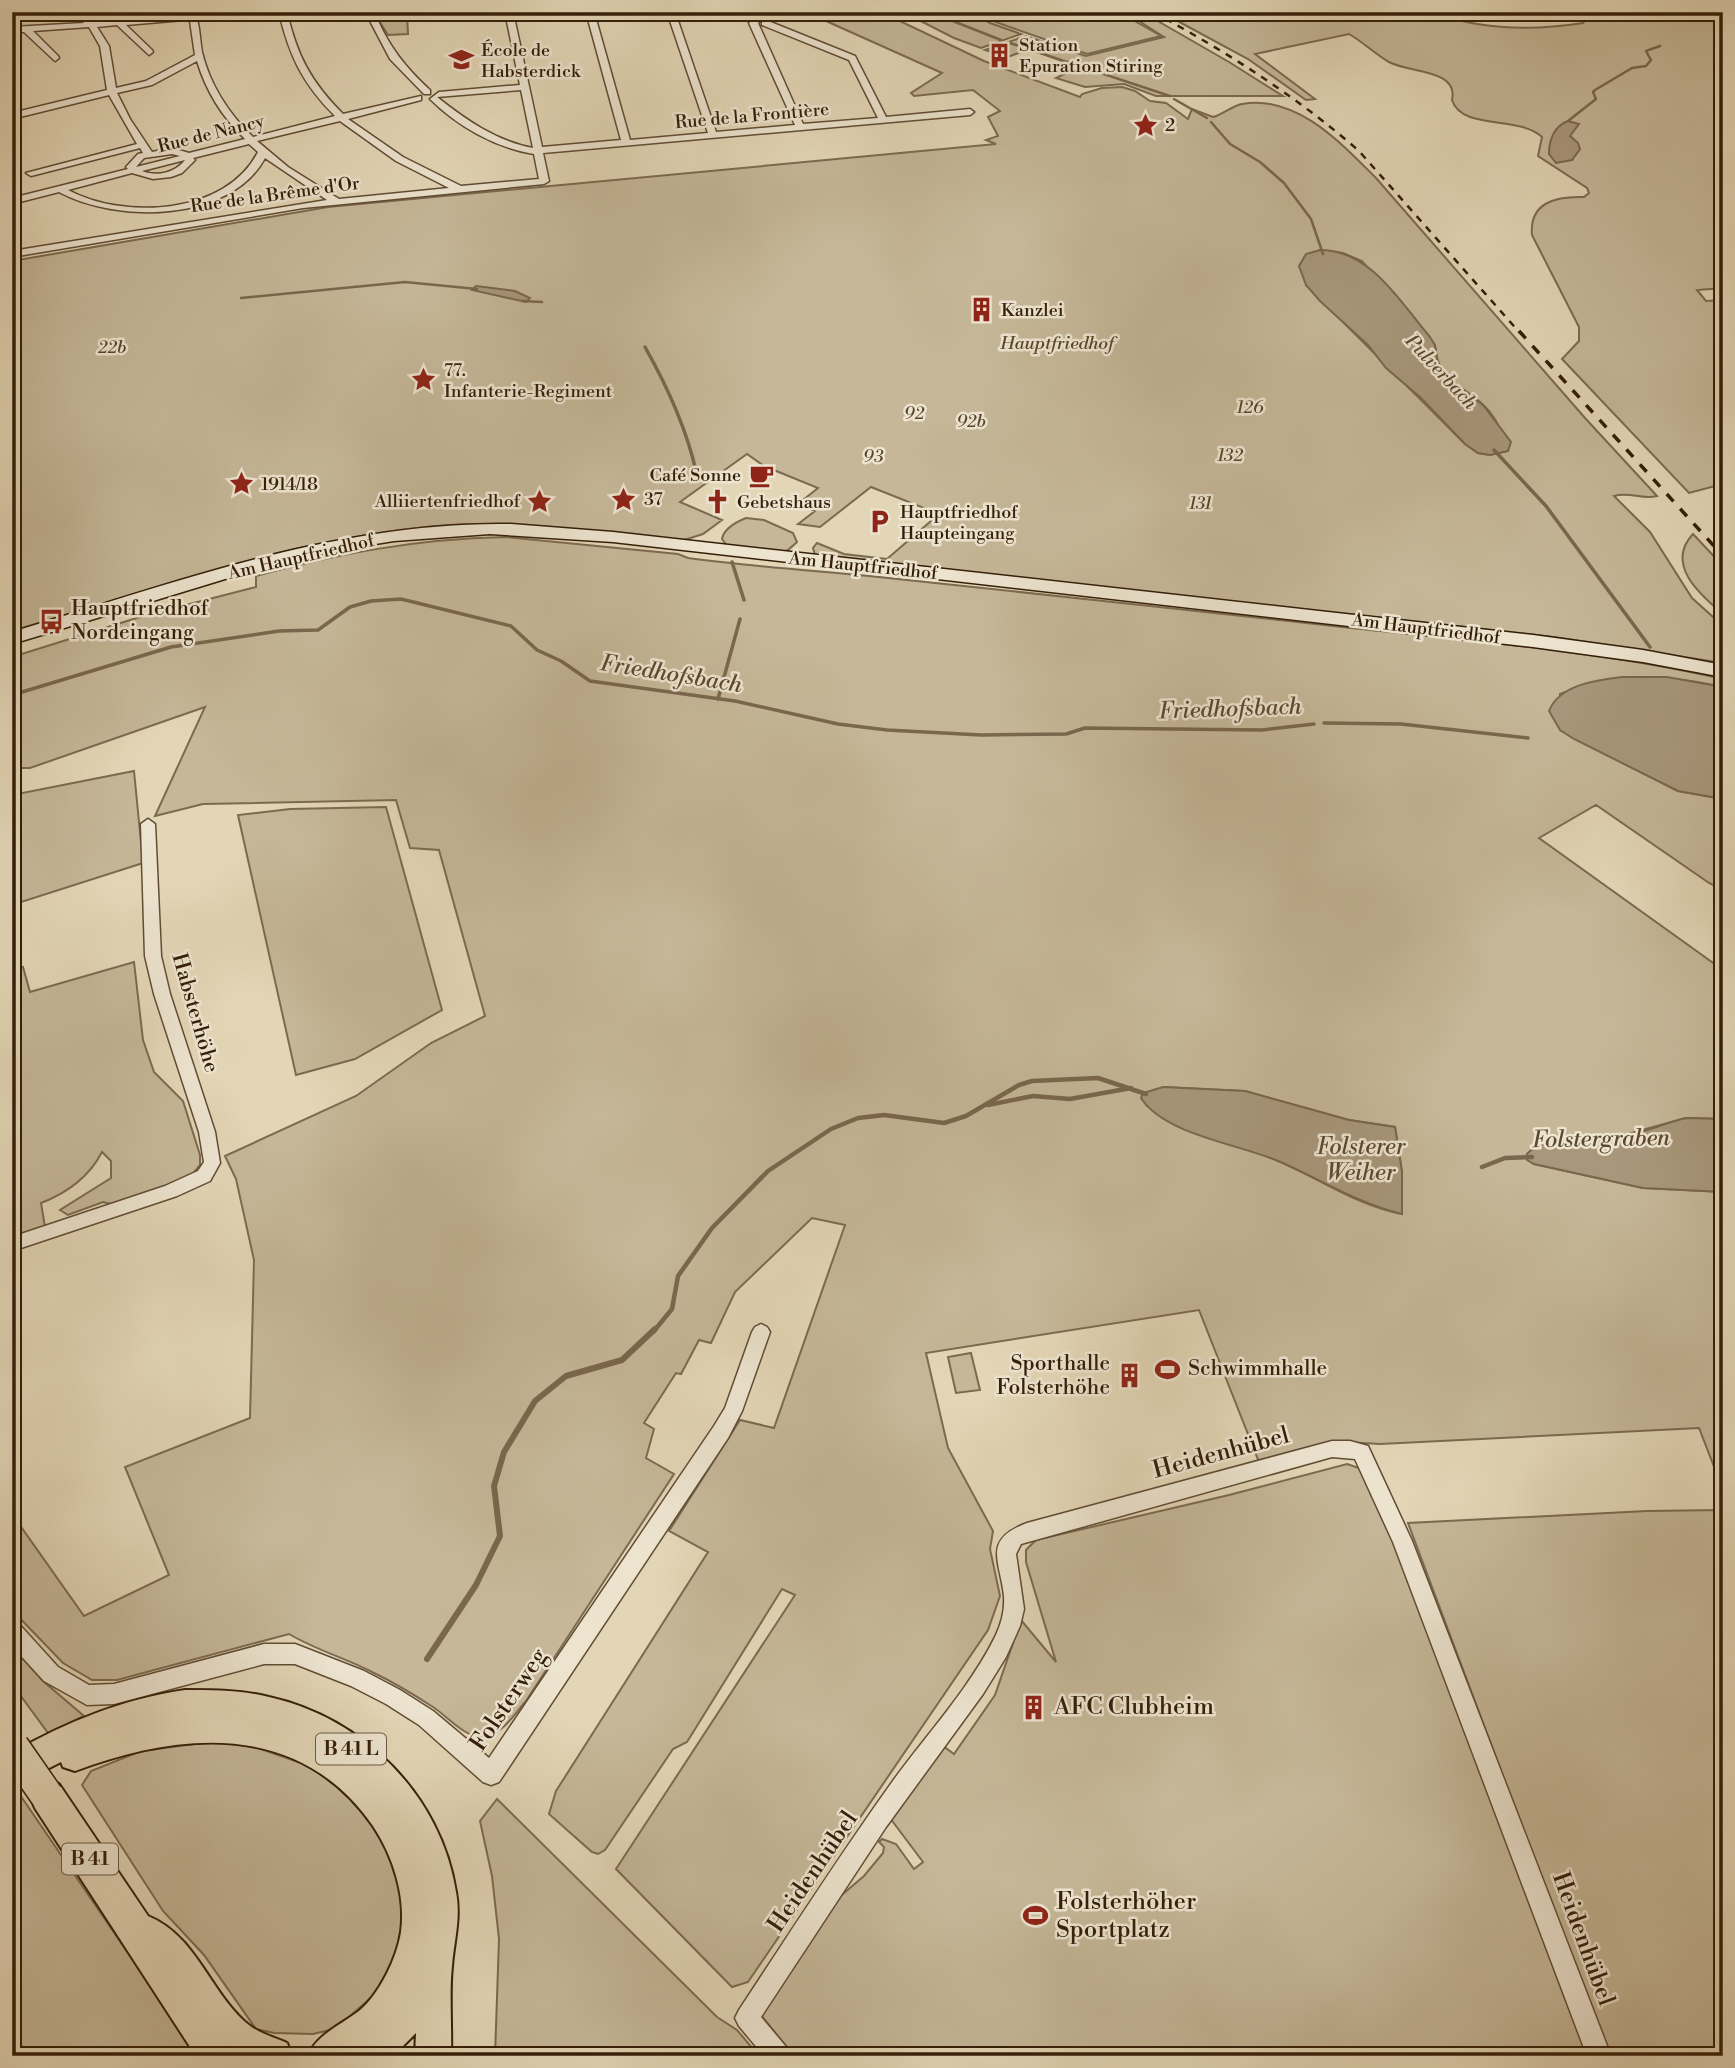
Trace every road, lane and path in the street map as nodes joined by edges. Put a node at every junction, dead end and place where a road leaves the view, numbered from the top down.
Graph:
1 (77, 12) edge
2 (257, 12) edge
3 (283, 12) edge
4 (351, 12) edge
5 (410, 12) edge
6 (438, 12) edge
7 (509, 12) edge
8 (590, 12) edge
9 (671, 12) edge
10 (376, 14) edge
11 (744, 15) dead end
12 (192, 16) edge
13 (760, 22) junction
14 (120, 23) junction
15 (89, 25) junction
16 (26, 29) junction
17 (12, 30) edge
18 (149, 52) dead end
19 (198, 57) junction
20 (55, 58) dead end
21 (524, 87) junction
22 (113, 92) junction
23 (429, 96) junction
24 (970, 112) dead end
25 (12, 116) edge
26 (341, 117) junction
27 (883, 119) junction
28 (800, 127) junction
29 (713, 135) junction
30 (251, 140) junction
31 (626, 143) junction
32 (145, 149) junction
33 (538, 150) junction
34 (263, 152) junction
35 (188, 156) junction
36 (133, 170) junction
37 (32, 173) dead end
38 (60, 189) junction
39 (458, 189) junction
40 (12, 201) edge
41 (198, 201) junction
42 (336, 201) junction
43 (224, 218) junction
44 (12, 254) edge
45 (12, 638) edge
46 (1723, 671) edge
47 (148, 824) dead end
48 (12, 1244) edge
49 (761, 1332) dead end
50 (12, 1631) edge
51 (13, 1754) edge
52 (12, 1787) edge
53 (132, 1922) junction
54 (435, 1960) junction
55 (217, 2056) edge
56 (274, 2056) edge
57 (326, 2056) edge
58 (366, 2056) edge
59 (433, 2056) edge
60 (779, 2056) edge
61 (1599, 2056) edge

1 - 15 street
2 - 12 street
3 - 26 street
4 - 10 street
5 - 6 street
7 - 21 street
8 - 31 street
9 - 29 street
10 - 23 street, Rue de la Frontière
11 - 13 street
12 - 14 street
12 - 19 street
13 - 27 street
13 - 28 street
14 - 15 street
14 - 18 street
15 - 16 street
15 - 22 street
16 - 17 street
16 - 20 street
19 - 22 street
19 - 30 street
21 - 23 street, Rue de Nancy
21 - 33 street
22 - 25 street
22 - 32 street
23 - 26 street, Rue de Nancy
23 - 33 street, Rue de la Frontière
24 - 27 street, Rue de la Frontière
26 - 30 street, Rue de Nancy
26 - 39 street
27 - 28 street, Rue de la Frontière
28 - 29 street, Rue de la Frontière
29 - 31 street, Rue de la Frontière
30 - 34 street
30 - 35 street, Rue de Nancy
31 - 33 street, Rue de la Frontière
32 - 35 street
32 - 36 street
32 - 37 street
33 - 39 street, Rue de la Brême d'Or
34 - 41 street
34 - 42 street
35 - 36 street
36 - 38 street, Rue de Nancy
38 - 40 street, Rue de Nancy
38 - 41 street
39 - 42 street, Rue de la Brême d'Or
41 - 43 street
42 - 43 street, Rue de la Brême d'Or
43 - 44 street, Rue de la Brême d'Or
45 - 46 main road, Am Hauptfriedhof
47 - 48 street, Habsterhöhe
49 - 50 street, Folsterweg
51 - 53 main road, B 41, bridge
51 - 54 main road, B 41 L
52 - 57 main road, B 41 L
53 - 55 main road, B 41
53 - 56 main road, B 41
54 - 58 main road, B 41 L
54 - 59 main road
60 - 61 street, Heidenhübel

